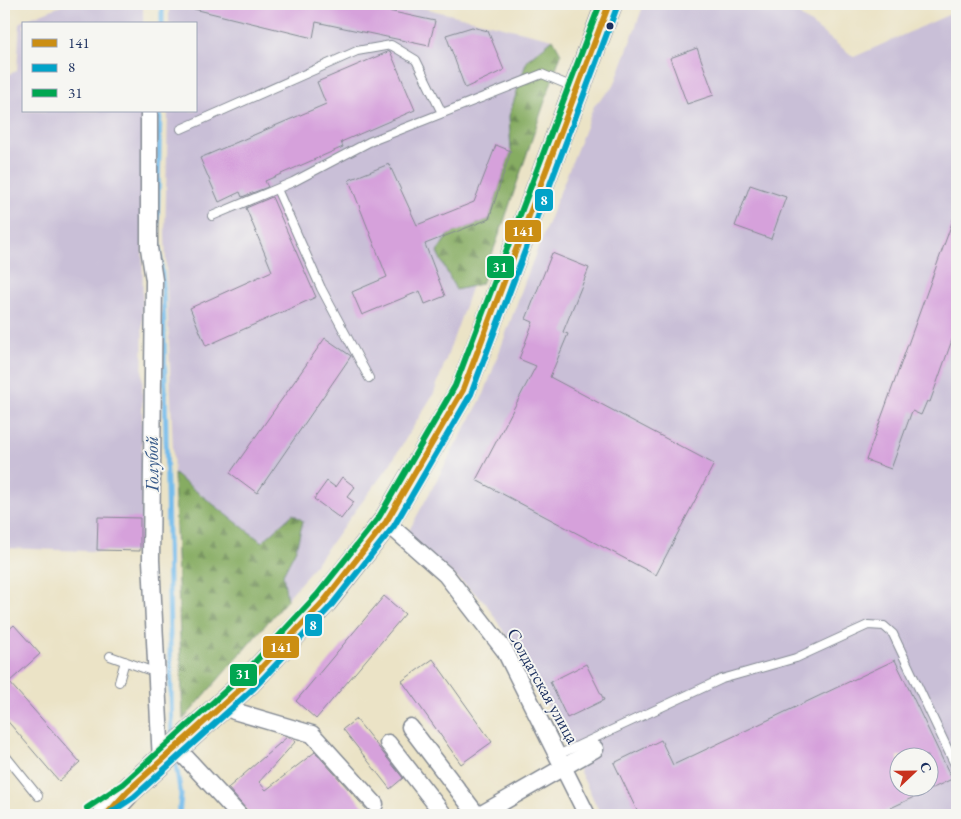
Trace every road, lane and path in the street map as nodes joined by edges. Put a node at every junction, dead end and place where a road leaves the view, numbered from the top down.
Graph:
1 (609, 4) edge
2 (578, 89) junction
3 (442, 113) junction
4 (149, 114) dead end
5 (182, 129) dead end
6 (277, 189) junction
7 (212, 216) dead end
8 (369, 378) dead end
9 (386, 522) junction
10 (110, 656) dead end
11 (125, 661) junction
12 (157, 673) junction
13 (119, 682) dead end
14 (230, 706) junction
15 (410, 727) dead end
16 (388, 743) dead end
17 (595, 749) dead end
18 (173, 752) junction
19 (4, 754) edge
20 (561, 761) junction
21 (957, 769) edge
22 (128, 792) junction
23 (38, 796) dead end
24 (375, 804) dead end
25 (92, 815) edge
26 (106, 815) edge
27 (238, 815) edge
28 (444, 815) edge
29 (479, 815) edge
30 (587, 815) edge

1 - 2 main road
2 - 3 lane
2 - 9 main road
3 - 5 lane
3 - 6 lane
4 - 12 street
6 - 7 lane
6 - 8 lane
9 - 14 main road
9 - 20 street, Солдатская улица
10 - 11 lane
11 - 12 lane
11 - 13 lane
12 - 18 street
14 - 18 main road
14 - 24 street
15 - 29 street
16 - 28 street
17 - 20 street
18 - 22 main road
18 - 27 street
19 - 23 lane
20 - 21 lane
20 - 29 street
20 - 30 street, Солдатская улица
22 - 25 main road
22 - 26 main road

